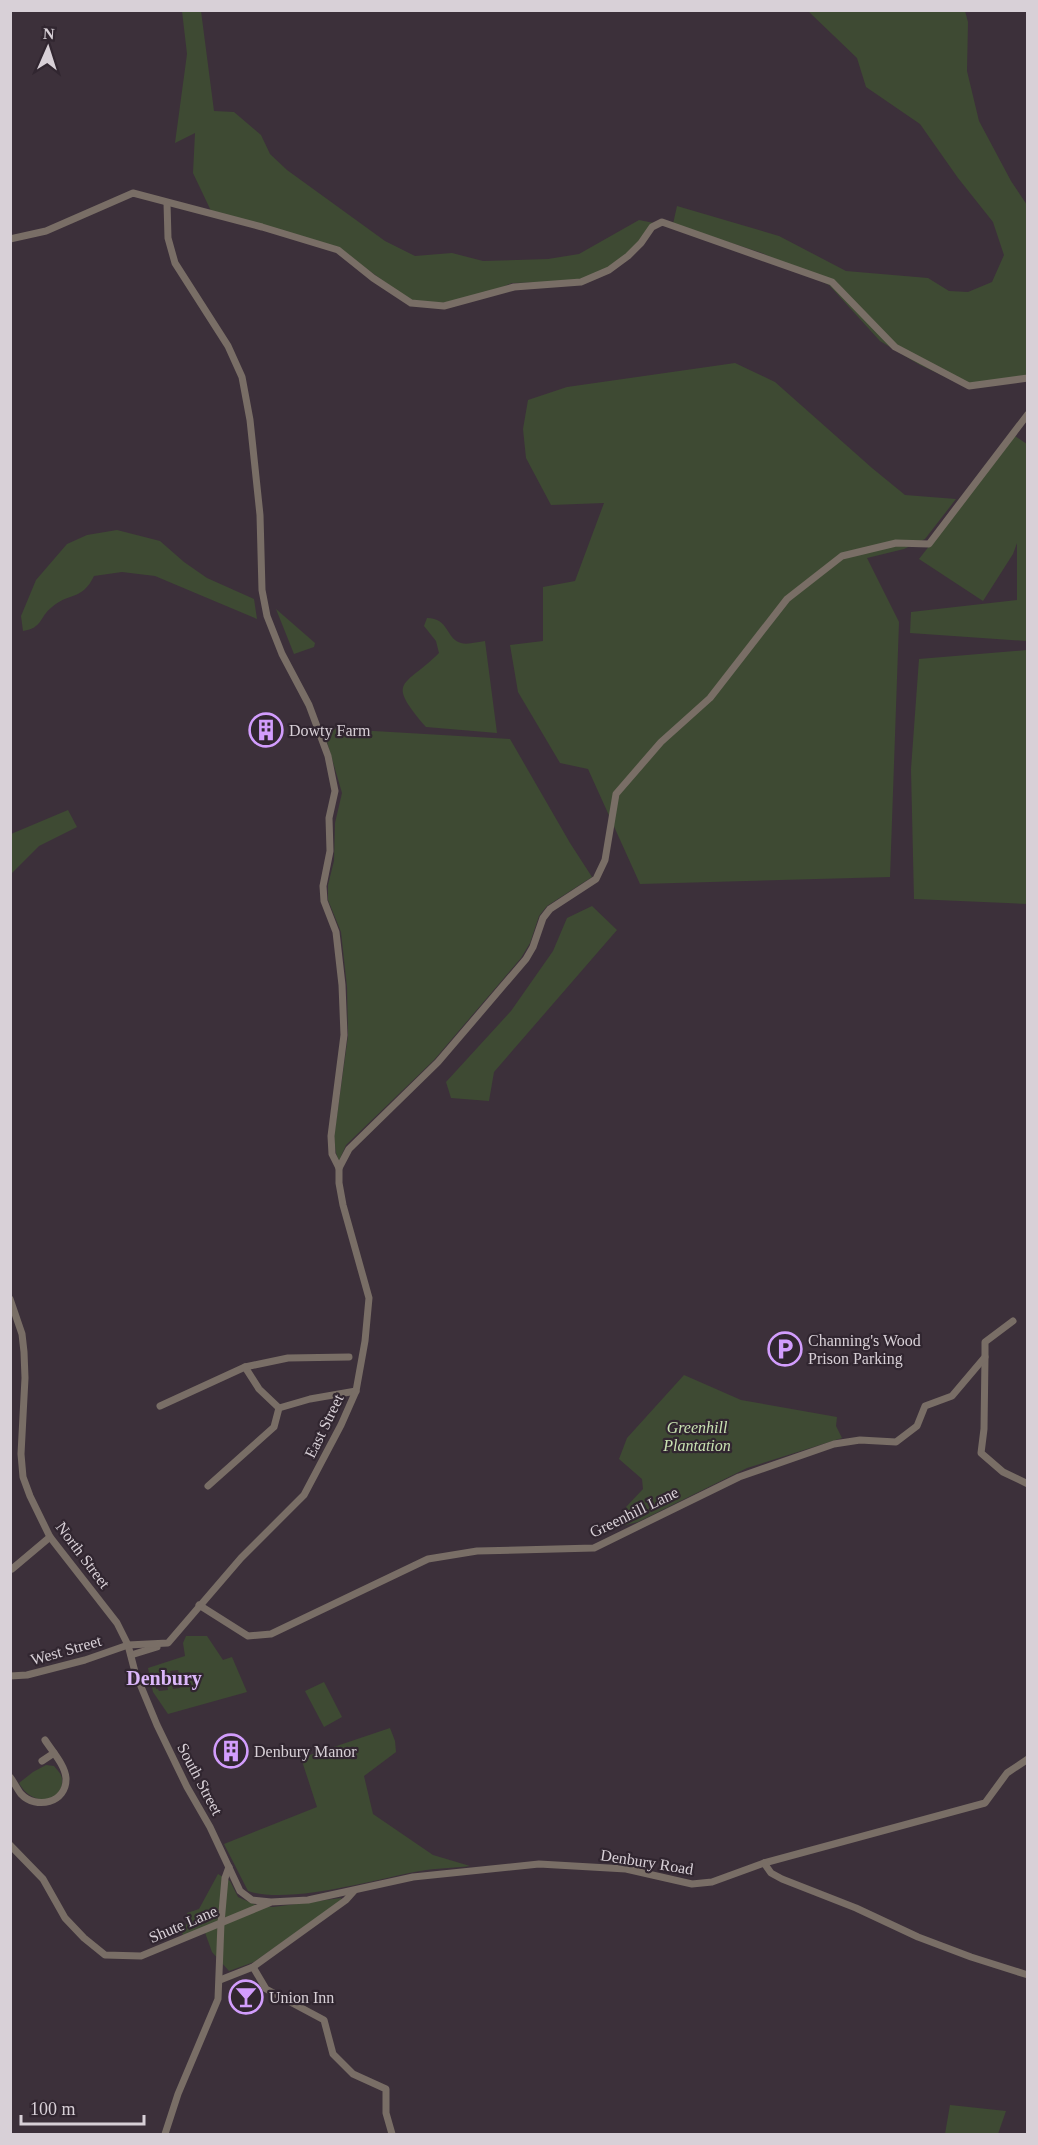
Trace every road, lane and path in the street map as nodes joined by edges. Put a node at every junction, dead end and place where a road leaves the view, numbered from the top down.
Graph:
1 (167, 203) junction
2 (10, 239) edge
3 (1027, 379) edge
4 (1028, 414) edge
5 (339, 1168) junction
6 (10, 1299) edge
7 (1013, 1322) dead end
8 (348, 1357) dead end
9 (984, 1357) junction
10 (245, 1367) junction
11 (356, 1391) junction
12 (160, 1406) dead end
13 (279, 1408) junction
14 (1028, 1484) edge
15 (208, 1486) dead end
16 (50, 1537) junction
17 (12, 1569) dead end
18 (199, 1605) junction
19 (168, 1643) junction
20 (128, 1645) junction
21 (131, 1655) junction
22 (10, 1676) edge
23 (45, 1740) dead end
24 (54, 1753) junction
25 (1028, 1759) edge
26 (42, 1761) dead end
27 (10, 1777) edge
28 (10, 1845) edge
29 (764, 1863) junction
30 (229, 1867) junction
31 (354, 1891) junction
32 (271, 1902) junction
33 (221, 1923) junction
34 (253, 1967) junction
35 (1028, 1975) edge
36 (220, 1980) junction
37 (165, 2134) edge
38 (392, 2134) edge

1 - 2 street
1 - 3 street
1 - 5 street, East Street
4 - 5 street
5 - 11 street, East Street
6 - 16 street, North Street
7 - 9 street
8 - 10 street
9 - 14 street
9 - 18 street, Greenhill Lane
10 - 12 street
10 - 13 street
11 - 13 street
11 - 18 street, East Street
13 - 15 street
16 - 17 street
16 - 20 street, North Street
18 - 19 street, East Street
19 - 20 street
19 - 21 street
20 - 21 street, South Street
20 - 22 street, West Street
21 - 30 street, South Street
23 - 24 street
24 - 26 street
24 - 27 street
25 - 29 street, Denbury Road
28 - 33 street, Shute Lane
29 - 31 street, Denbury Road
29 - 35 street
30 - 32 street, South Street
30 - 33 street
31 - 32 street, Denbury Road
31 - 34 street
32 - 33 street, Shute Lane
33 - 36 street
34 - 36 street
34 - 38 street
36 - 37 street

